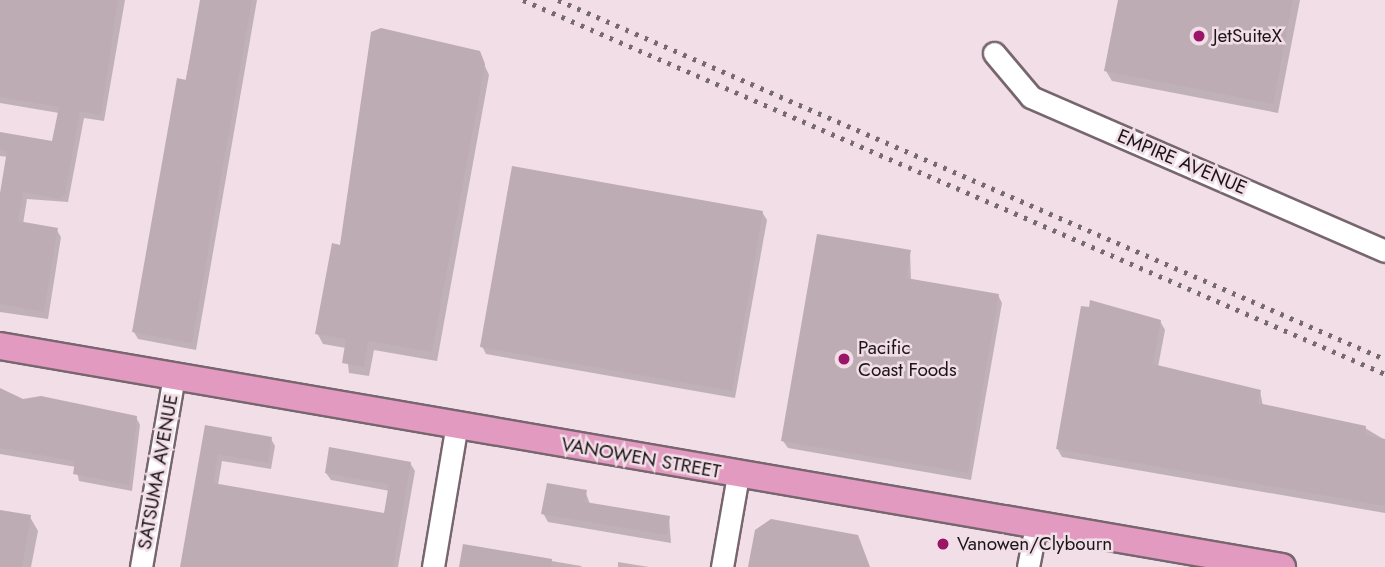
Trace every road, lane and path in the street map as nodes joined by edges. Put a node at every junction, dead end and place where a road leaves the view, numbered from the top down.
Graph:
1 (994, 53) dead end
2 (1385, 251) edge
3 (0, 346) edge
4 (174, 376) junction
5 (457, 424) junction
6 (738, 475) junction
7 (1036, 526) junction
8 (141, 567) edge
9 (433, 567) edge
10 (722, 567) edge
11 (1028, 567) edge
12 (1282, 567) edge

1 - 2 street, EMPIRE AVENUE
3 - 4 main road, VANOWEN STREET
4 - 5 main road, VANOWEN STREET
4 - 8 street, SATSUMA AVENUE
5 - 6 main road, VANOWEN STREET
5 - 9 street
6 - 7 main road, VANOWEN STREET
6 - 10 street
7 - 11 street
7 - 12 main road, VANOWEN STREET

